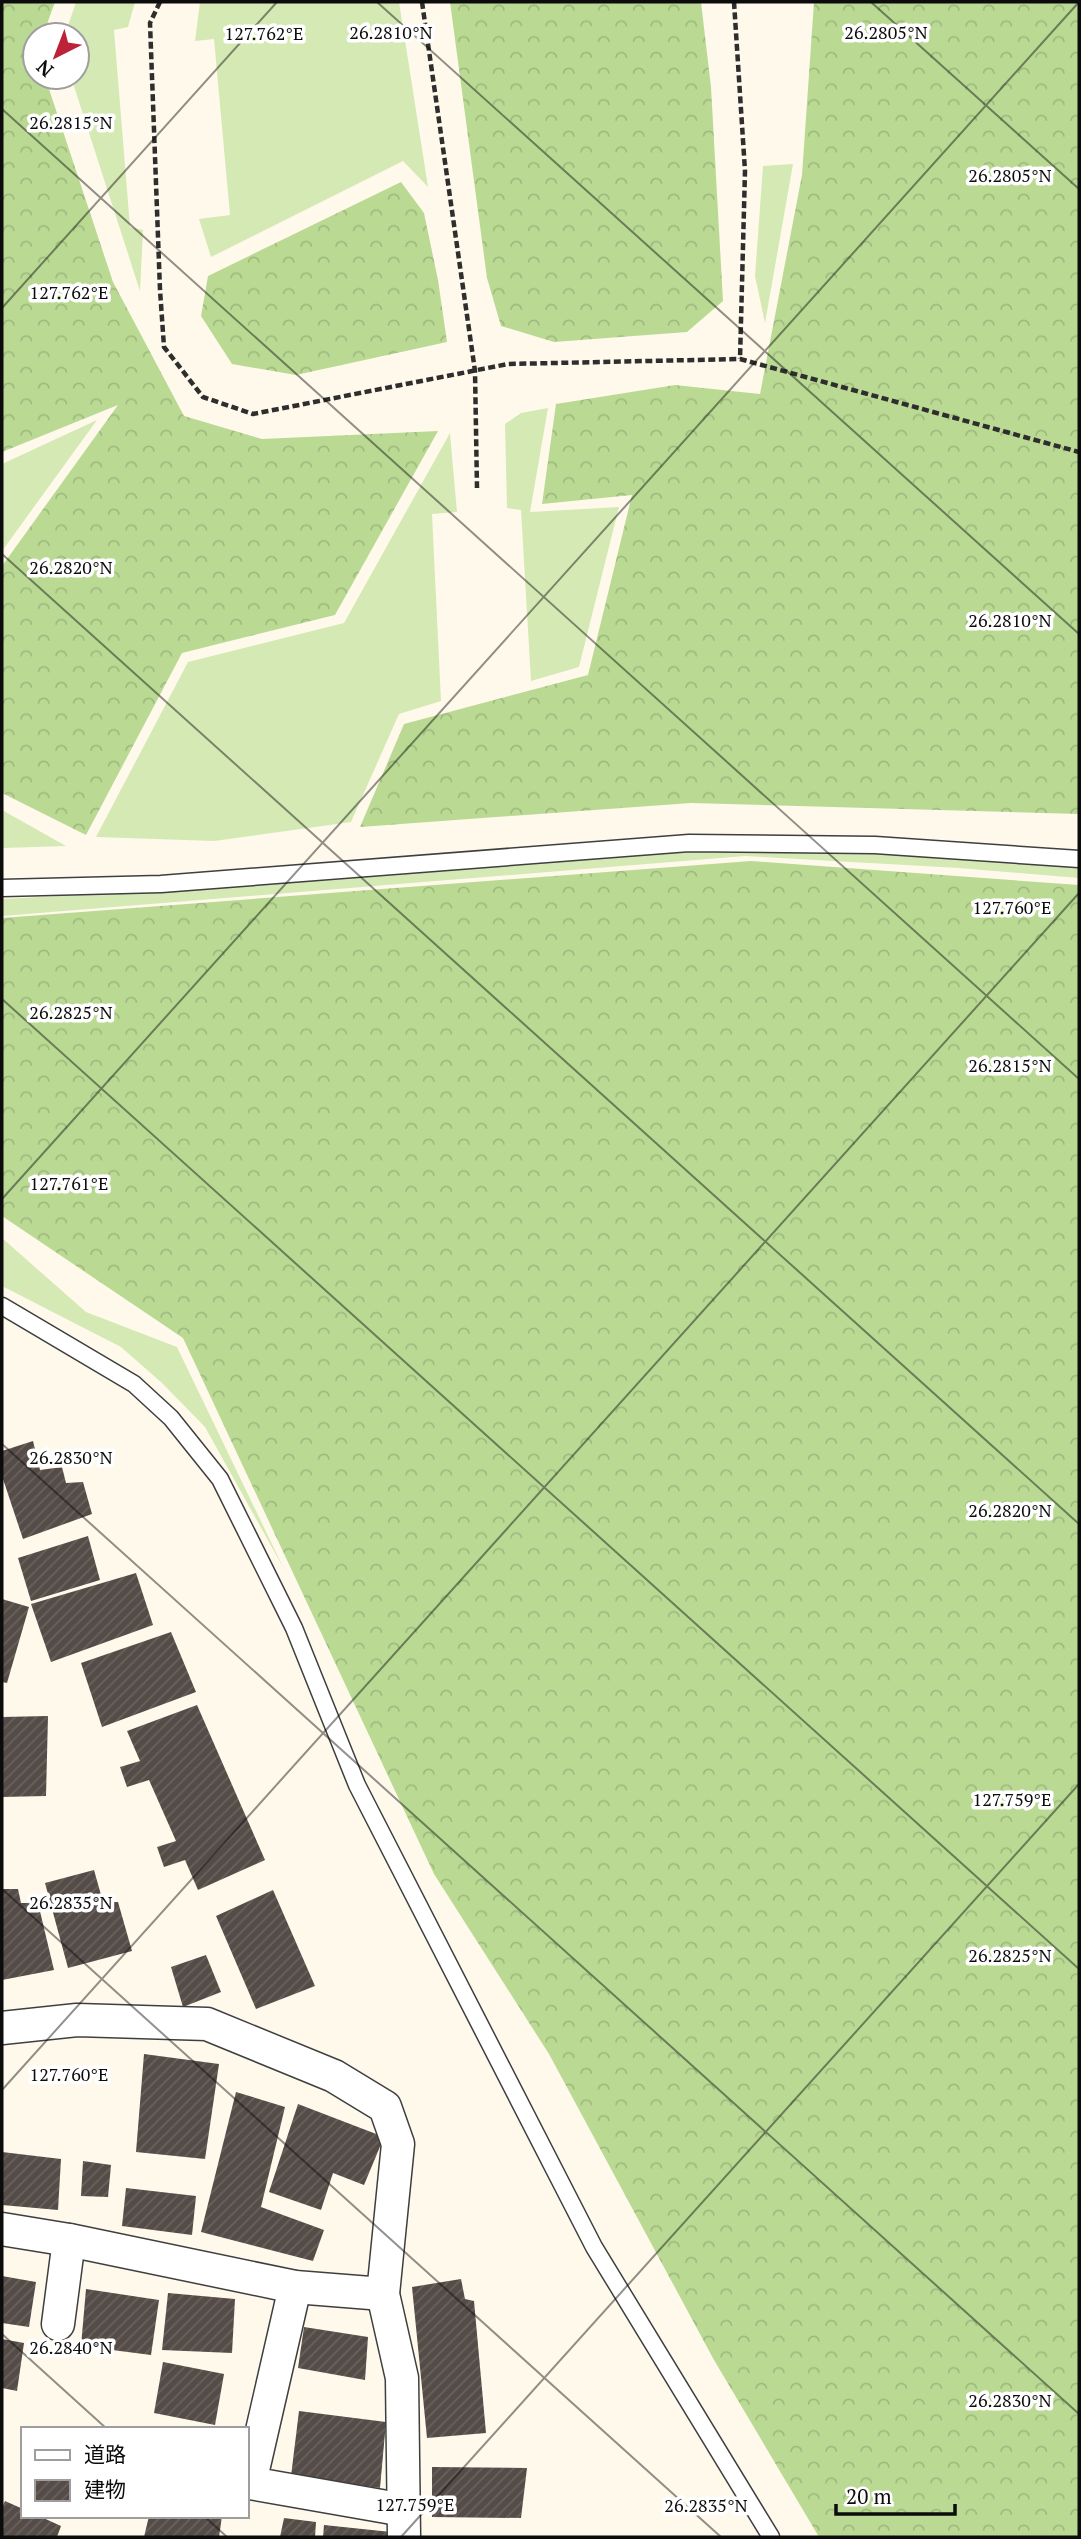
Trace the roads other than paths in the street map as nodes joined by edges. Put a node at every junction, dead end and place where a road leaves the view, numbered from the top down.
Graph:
1 (1079, 859) edge
2 (2, 888) edge
3 (2, 1306) edge
4 (2, 2028) edge
5 (2, 2229) edge
6 (69, 2240) junction
7 (295, 2287) junction
8 (383, 2294) junction
9 (58, 2324) dead end
10 (404, 2524) edge
11 (771, 2537) edge

1 - 2 lane
3 - 11 lane
4 - 8 street
5 - 6 street
6 - 7 street
6 - 9 street
7 - 8 street
7 - 10 street
8 - 10 street

